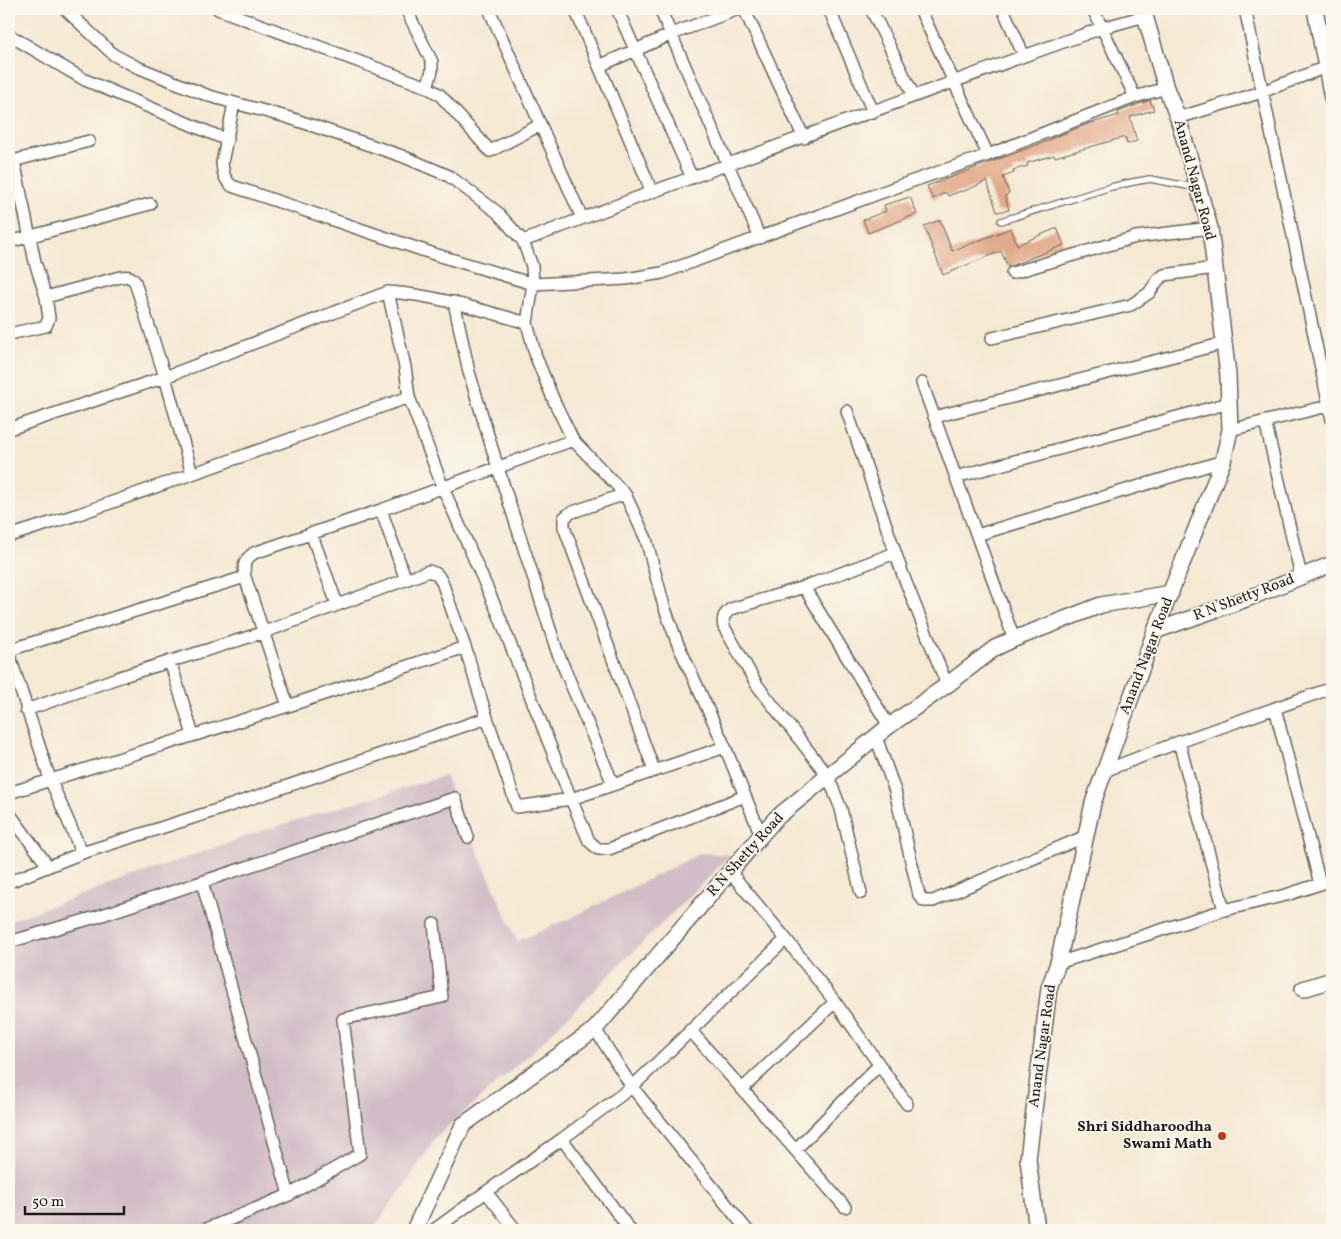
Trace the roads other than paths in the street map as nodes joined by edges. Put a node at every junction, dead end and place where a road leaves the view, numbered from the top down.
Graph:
1 (65, 9) edge
2 (218, 9) edge
3 (406, 9) edge
4 (489, 9) edge
5 (575, 9) edge
6 (617, 9) edge
7 (660, 9) edge
8 (738, 9) edge
9 (744, 9) edge
10 (829, 9) edge
11 (871, 9) edge
12 (920, 9) edge
13 (1003, 9) edge
14 (1093, 9) edge
15 (1245, 9) edge
16 (1315, 9) edge
17 (1144, 12) edge
18 (1102, 28) junction
19 (672, 34) junction
20 (9, 36) edge
21 (635, 50) junction
22 (1024, 56) junction
23 (599, 66) junction
24 (1326, 67) junction
25 (954, 82) junction
26 (427, 87) junction
27 (1166, 88) junction
28 (1262, 92) junction
29 (914, 96) junction
30 (1135, 97) junction
31 (1332, 98) edge
32 (234, 103) junction
33 (872, 112) junction
34 (1178, 118) junction
35 (540, 124) junction
36 (804, 138) junction
37 (226, 140) junction
38 (90, 141) dead end
39 (988, 155) junction
40 (11, 161) edge
41 (730, 165) junction
42 (692, 178) junction
43 (1199, 188) junction
44 (652, 192) junction
45 (150, 204) dead end
46 (582, 218) junction
47 (1002, 221) dead end
48 (1210, 228) junction
49 (30, 236) junction
50 (760, 238) junction
51 (523, 241) junction
52 (9, 242) edge
53 (1215, 268) junction
54 (1012, 273) dead end
55 (532, 289) junction
56 (388, 292) junction
57 (46, 297) junction
58 (454, 302) junction
59 (528, 319) junction
60 (9, 334) edge
61 (992, 338) dead end
62 (1225, 343) junction
63 (165, 377) junction
64 (922, 383) dead end
65 (409, 397) junction
66 (1229, 403) junction
67 (1330, 405) edge
68 (847, 411) dead end
69 (934, 417) junction
70 (1332, 420) edge
71 (1265, 421) junction
72 (9, 429) edge
73 (1230, 430) junction
74 (573, 440) junction
75 (1223, 461) junction
76 (498, 468) junction
77 (192, 474) junction
78 (956, 477) junction
79 (442, 488) junction
80 (625, 494) junction
81 (381, 510) junction
82 (311, 533) junction
83 (977, 535) junction
84 (9, 536) edge
85 (895, 553) junction
86 (1332, 564) edge
87 (1301, 576) junction
88 (245, 577) junction
89 (406, 580) junction
90 (804, 587) junction
91 (1171, 593) junction
92 (337, 604) junction
93 (262, 632) junction
94 (1155, 632) junction
95 (1014, 639) junction
96 (465, 647) junction
97 (9, 650) edge
98 (9, 654) edge
99 (170, 661) junction
100 (947, 685) junction
101 (1332, 688) edge
102 (288, 706) junction
103 (1276, 708) junction
104 (26, 710) junction
105 (487, 718) junction
106 (889, 726) junction
107 (193, 735) junction
108 (876, 737) junction
109 (1179, 742) junction
110 (725, 747) junction
111 (654, 770) junction
112 (1104, 771) junction
113 (828, 776) junction
114 (50, 779) junction
115 (613, 784) junction
116 (9, 793) edge
117 (745, 796) junction
118 (571, 799) junction
119 (9, 814) edge
120 (762, 835) junction
121 (1086, 836) junction
122 (468, 837) dead end
123 (82, 853) junction
124 (48, 866) junction
125 (730, 872) junction
126 (10, 877) edge
127 (1332, 880) edge
128 (202, 882) junction
129 (1320, 884) junction
130 (862, 893) dead end
131 (1224, 910) junction
132 (434, 924) dead end
133 (786, 939) junction
134 (9, 942) edge
135 (1058, 963) junction
136 (1332, 980) edge
137 (1303, 989) dead end
138 (836, 1002) junction
139 (595, 1030) junction
140 (690, 1030) junction
141 (878, 1065) junction
142 (632, 1086) junction
143 (742, 1089) junction
144 (907, 1104) dead end
145 (562, 1139) junction
146 (795, 1150) junction
147 (486, 1192) junction
148 (289, 1195) junction
149 (845, 1207) dead end
150 (204, 1230) edge
151 (414, 1230) edge
152 (434, 1230) edge
153 (516, 1230) edge
154 (630, 1230) edge
155 (747, 1230) edge
156 (1037, 1230) edge

1 - 32 street
2 - 26 street
3 - 26 street
4 - 35 street
5 - 23 street
6 - 21 street
7 - 19 street
8 - 19 street
9 - 36 street
10 - 33 street
11 - 29 street
12 - 25 street
13 - 22 street
14 - 18 street
15 - 28 street
16 - 24 street
17 - 18 street
17 - 27 street, Anand Nagar Road
18 - 22 street
18 - 30 street
19 - 21 street
19 - 41 street
20 - 37 street
21 - 23 street
21 - 42 street
22 - 25 street
23 - 44 street
24 - 28 street
24 - 31 street
25 - 29 street
25 - 39 street
26 - 35 street
27 - 30 street
27 - 34 street, Anand Nagar Road
28 - 34 street
28 - 67 street
29 - 33 street
30 - 39 street
32 - 37 street
32 - 51 street
33 - 36 street
34 - 43 street, Anand Nagar Road
35 - 46 street
36 - 41 street
37 - 55 street
38 - 40 street
39 - 50 street
40 - 49 street
41 - 42 street
41 - 50 street
42 - 44 street
43 - 47 lane
43 - 48 street, Anand Nagar Road
44 - 46 street
45 - 49 street
46 - 51 street
48 - 53 street, Anand Nagar Road
48 - 54 street
49 - 52 street
49 - 57 street
50 - 55 street
51 - 55 street
53 - 61 street
53 - 62 street, Anand Nagar Road
55 - 59 street
56 - 58 street
56 - 63 street
56 - 65 street
57 - 60 street
57 - 63 street
58 - 59 street
58 - 76 street
59 - 74 street
62 - 66 street, Anand Nagar Road
62 - 69 street
63 - 72 street
63 - 77 street
64 - 69 street
65 - 77 street
65 - 79 street
66 - 73 street, Anand Nagar Road
66 - 78 street
67 - 70 street
67 - 71 street
68 - 85 street
69 - 78 street
71 - 73 street
71 - 87 street
73 - 75 street, Anand Nagar Road
74 - 76 street
74 - 80 street
75 - 83 street
75 - 91 street, Anand Nagar Road
76 - 79 street
76 - 115 street
77 - 84 street
78 - 83 street
79 - 81 street
79 - 118 street
80 - 110 street
80 - 111 street
81 - 82 street
81 - 89 street
82 - 88 street
82 - 92 street
83 - 95 street
85 - 90 street
85 - 100 street
86 - 87 street, R N Shetty Road
87 - 94 street, R N Shetty Road
88 - 93 street
88 - 97 street
89 - 92 street
89 - 96 street
90 - 106 street
90 - 113 street
91 - 94 street, Anand Nagar Road
91 - 95 street, R N Shetty Road
92 - 93 street
93 - 99 street
93 - 102 street
94 - 112 street, Anand Nagar Road
95 - 100 street, R N Shetty Road
96 - 102 street
96 - 105 street
98 - 104 street
99 - 104 street
99 - 107 street
100 - 106 street, R N Shetty Road
101 - 103 street
102 - 107 street
103 - 109 street
103 - 129 street
104 - 114 street
105 - 118 street
105 - 123 street
106 - 108 street, R N Shetty Road
107 - 114 street
108 - 113 street, R N Shetty Road
108 - 121 street
109 - 112 street
109 - 131 street
110 - 111 street
110 - 117 street
111 - 115 street
112 - 121 street, Anand Nagar Road
113 - 120 street, R N Shetty Road
113 - 130 street
114 - 116 street
114 - 123 street
115 - 118 street
117 - 118 street
117 - 120 street
119 - 124 street
120 - 125 street, R N Shetty Road
121 - 135 street, Anand Nagar Road
122 - 128 street
123 - 124 street
124 - 126 street
125 - 133 street
125 - 139 street, R N Shetty Road
127 - 129 street
128 - 134 street
128 - 148 street
129 - 131 street
131 - 135 street
132 - 148 street
133 - 138 street
133 - 140 street
135 - 156 street, Anand Nagar Road
136 - 137 street
138 - 141 street
138 - 143 street
139 - 142 street
139 - 151 street, R N Shetty Road
140 - 142 street
140 - 143 street
141 - 144 street
141 - 146 street
142 - 145 street
142 - 155 street
143 - 146 street
145 - 147 street
145 - 154 street
146 - 149 street
147 - 152 street
147 - 153 street
148 - 150 street

